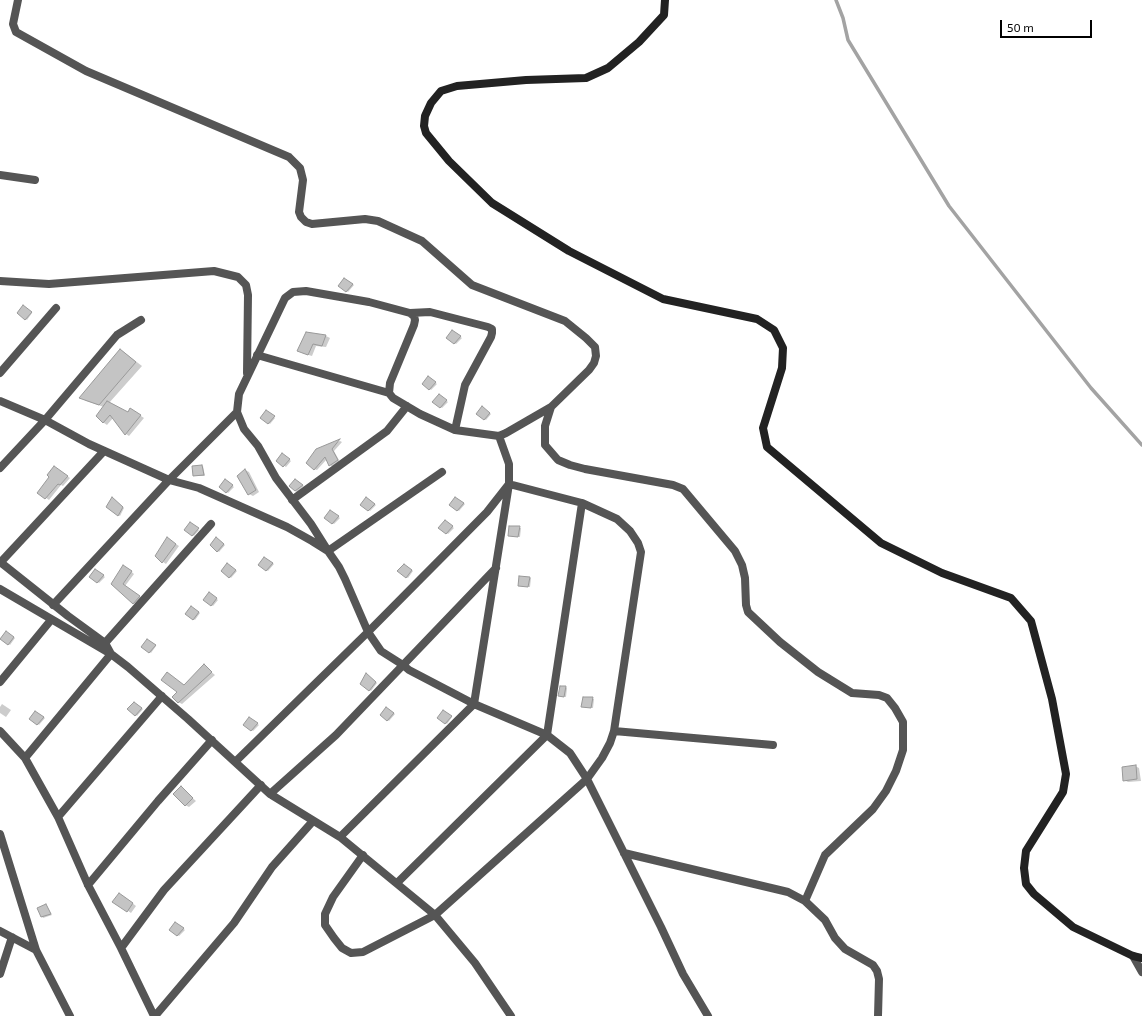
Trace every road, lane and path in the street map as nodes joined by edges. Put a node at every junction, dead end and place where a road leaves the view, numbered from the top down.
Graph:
1 (18, 0) edge
2 (665, 0) edge
3 (0, 175) edge
4 (35, 180) dead end
5 (0, 281) edge
6 (56, 308) dead end
7 (410, 313) junction
8 (141, 320) dead end
9 (257, 355) junction
10 (0, 373) edge
11 (247, 377) junction
12 (389, 393) junction
13 (0, 401) edge
14 (407, 406) junction
15 (551, 407) junction
16 (237, 412) junction
17 (45, 420) junction
18 (455, 430) junction
19 (499, 436) junction
20 (104, 451) junction
21 (0, 468) edge
22 (442, 472) dead end
23 (169, 480) junction
24 (509, 484) junction
25 (292, 500) junction
26 (582, 503) junction
27 (211, 524) dead end
28 (328, 551) junction
29 (0, 562) edge
30 (496, 568) junction
31 (0, 589) edge
32 (53, 605) junction
33 (51, 620) junction
34 (368, 632) junction
35 (105, 643) junction
36 (111, 654) junction
37 (403, 665) junction
38 (0, 682) edge
39 (162, 696) junction
40 (474, 704) junction
41 (0, 731) edge
42 (614, 731) junction
43 (547, 735) junction
44 (212, 740) junction
45 (773, 745) dead end
46 (25, 758) junction
47 (235, 762) junction
48 (587, 779) junction
49 (261, 785) junction
50 (270, 794) junction
51 (58, 817) junction
52 (313, 821) junction
53 (0, 834) edge
54 (340, 837) junction
55 (624, 853) junction
56 (363, 856) junction
57 (397, 883) junction
58 (88, 885) junction
59 (805, 901) junction
60 (435, 915) junction
61 (0, 931) edge
62 (12, 937) junction
63 (121, 948) junction
64 (36, 950) junction
65 (1133, 956) junction
66 (1142, 958) edge
67 (1142, 972) edge
68 (0, 974) edge
69 (70, 1016) edge
70 (155, 1016) edge
71 (511, 1016) edge
72 (708, 1016) edge
73 (878, 1016) edge

1 - 15 street
2 - 65 main road
3 - 4 street
5 - 11 street
6 - 10 street
7 - 9 street
7 - 12 street
7 - 18 street
8 - 17 street
9 - 11 street
9 - 12 street
11 - 16 street
12 - 14 street
13 - 17 street
14 - 18 street
14 - 25 street
15 - 19 street
15 - 59 street
16 - 23 street
16 - 25 street
17 - 20 street
17 - 21 street
18 - 19 street
19 - 24 street
20 - 23 street
20 - 29 street
22 - 28 street
23 - 28 street
23 - 32 street
24 - 26 street
24 - 30 street
24 - 34 street
25 - 28 street
26 - 42 street
26 - 43 street
27 - 35 street
28 - 34 street
29 - 32 street
30 - 37 street
30 - 40 street
31 - 33 street
32 - 35 street
33 - 36 street
33 - 38 street
34 - 37 street
34 - 47 street
35 - 36 street
36 - 39 street
36 - 46 street
37 - 40 street
37 - 50 street
39 - 44 street
39 - 51 street
40 - 43 street
40 - 54 street
41 - 46 street
42 - 45 street
42 - 48 street
43 - 48 street
43 - 57 street
44 - 47 street
44 - 58 street
46 - 51 street
47 - 49 street
48 - 55 street
48 - 60 street
49 - 50 street
49 - 63 street
50 - 52 street
51 - 58 street
52 - 54 street
52 - 70 street
53 - 64 street
54 - 56 street
55 - 59 street
55 - 72 street
56 - 57 street
56 - 60 street
57 - 60 street
58 - 63 street
59 - 73 street
60 - 71 street
61 - 62 street
62 - 64 street
62 - 68 street
63 - 70 street
64 - 69 street
65 - 66 main road
65 - 67 street

